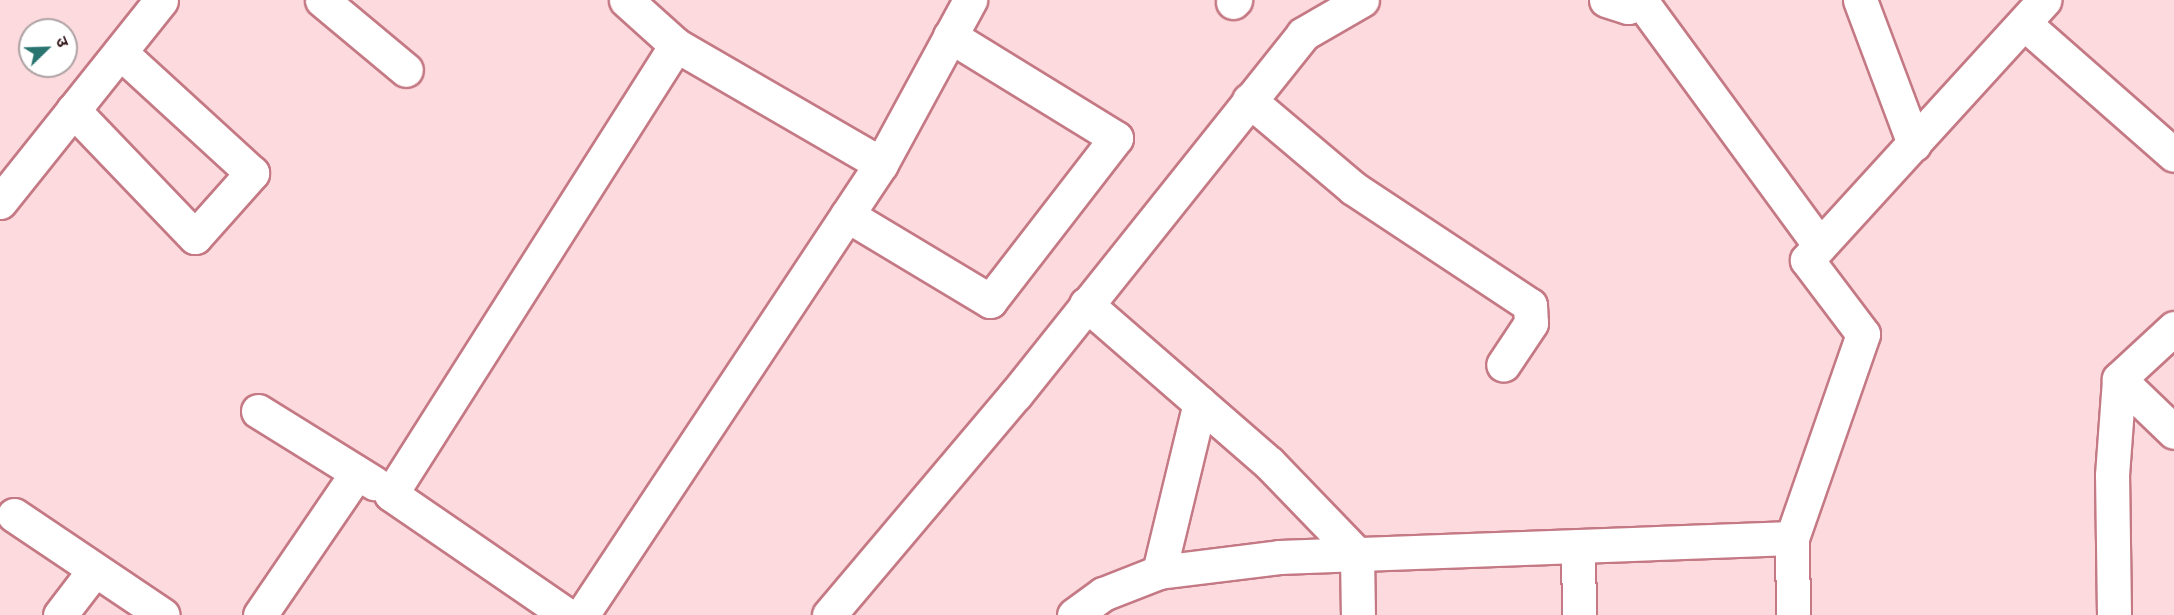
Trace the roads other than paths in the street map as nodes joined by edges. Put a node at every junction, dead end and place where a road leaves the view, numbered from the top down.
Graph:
1 (161, 0) edge
2 (322, 0) edge
3 (626, 0) edge
4 (1362, 0) edge
5 (1606, 0) edge
6 (1642, 0) edge
7 (1860, 0) edge
8 (956, 12) edge
9 (2035, 12) edge
10 (676, 45) junction
11 (120, 52) junction
12 (406, 70) dead end
13 (1249, 100) junction
14 (73, 110) junction
15 (1914, 144) junction
16 (2174, 155) edge
17 (881, 164) junction
18 (0, 202) edge
19 (847, 215) junction
20 (1820, 246) junction
21 (1086, 304) junction
22 (2174, 328) edge
23 (1503, 365) dead end
24 (2119, 379) junction
25 (1200, 403) junction
26 (258, 411) dead end
27 (2174, 432) edge
28 (357, 473) junction
29 (391, 494) junction
30 (14, 515) dead end
31 (1792, 538) junction
32 (1578, 546) junction
33 (1357, 554) junction
34 (93, 572) junction
35 (1159, 572) junction
36 (60, 615) edge
37 (163, 615) edge
38 (260, 615) edge
39 (567, 615) edge
40 (582, 615) edge
41 (829, 615) edge
42 (1074, 615) edge
43 (1358, 615) edge
44 (1579, 615) edge
45 (1793, 615) edge
46 (2114, 615) edge

1 - 11 street
2 - 12 street
3 - 10 street
4 - 13 street
5 - 6 street
6 - 20 street
7 - 15 street
8 - 17 street
8 - 19 street
9 - 15 street
9 - 16 street
10 - 17 street
10 - 29 street
11 - 14 street
11 - 14 street
13 - 21 street
13 - 23 street
14 - 18 street
15 - 20 street
17 - 19 street
19 - 40 street
20 - 31 street
21 - 25 street
21 - 41 street
22 - 24 street
24 - 27 street
24 - 46 street
25 - 33 street
25 - 35 street
26 - 28 street
28 - 29 street
28 - 38 street
29 - 39 street
30 - 34 street
31 - 32 street
31 - 45 street
32 - 33 street
32 - 44 street
33 - 35 street
33 - 43 street
34 - 36 street
34 - 37 street
35 - 42 street

